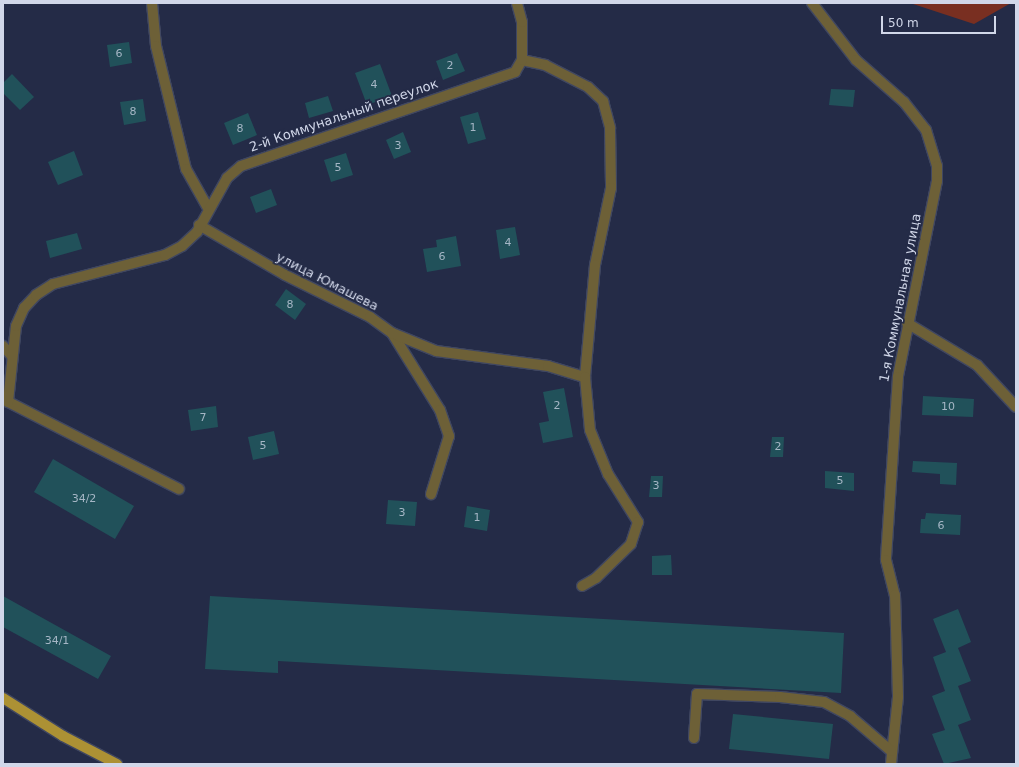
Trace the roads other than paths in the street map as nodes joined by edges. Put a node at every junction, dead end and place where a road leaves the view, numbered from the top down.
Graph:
1 (152, 3) edge
2 (517, 3) edge
3 (812, 3) edge
4 (522, 60) junction
5 (206, 212) junction
6 (199, 225) junction
7 (907, 323) junction
8 (392, 333) junction
9 (3, 346) edge
10 (12, 356) junction
11 (585, 377) junction
12 (5, 401) edge
13 (1016, 407) edge
14 (180, 489) dead end
15 (431, 494) dead end
16 (582, 586) dead end
17 (3, 698) edge
18 (694, 738) dead end
19 (892, 751) junction
20 (117, 764) edge
21 (890, 764) edge

1 - 5 street
2 - 4 street
3 - 7 street, 1-я Коммунальная улица
4 - 5 street, 2-й Коммунальный переулок
4 - 11 street
5 - 6 street, 2-й Коммунальный переулок
6 - 8 street, улица Юмашева
6 - 10 street, 2-й Коммунальный переулок
7 - 13 street
7 - 19 street, 1-я Коммунальная улица
8 - 11 street
8 - 15 street, улица Юмашева
9 - 10 street
10 - 12 street, 2-й Коммунальный переулок
11 - 16 street
12 - 14 street
17 - 20 main road
18 - 19 street
19 - 21 street, 1-я Коммунальная улица

